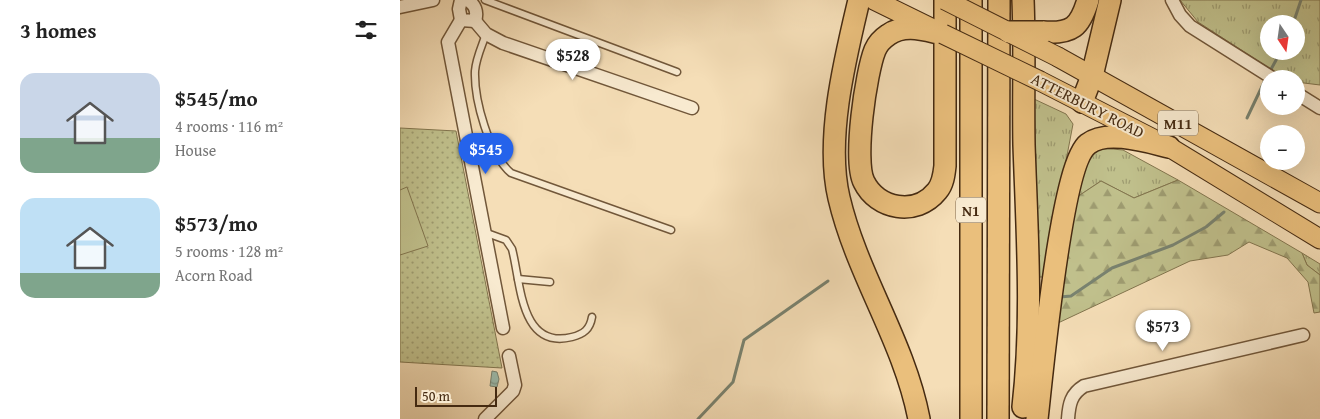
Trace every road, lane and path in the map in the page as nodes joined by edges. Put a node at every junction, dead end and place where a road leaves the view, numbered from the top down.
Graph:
1 (433, 0) edge
2 (460, 0) edge
3 (467, 0) edge
4 (484, 0) edge
5 (859, 0) edge
6 (874, 0) edge
7 (945, 0) edge
8 (971, 0) edge
9 (999, 0) edge
10 (1023, 0) edge
11 (1088, 0) edge
12 (1110, 0) edge
13 (1172, 0) edge
14 (400, 7) edge
15 (461, 20) junction
16 (475, 22) junction
17 (909, 23) junction
18 (1010, 32) junction
19 (486, 34) junction
20 (943, 34) joint
21 (1260, 70) edge
22 (677, 72) dead end
23 (1092, 76) junction
24 (999, 92) junction
25 (1305, 99) edge
26 (1082, 102) junction
27 (692, 108) dead end
28 (1320, 108) edge
29 (1169, 147) junction
30 (971, 200) junction
31 (1320, 203) edge
32 (671, 230) dead end
33 (483, 231) junction
34 (1320, 239) edge
35 (518, 279) junction
36 (550, 282) dead end
37 (592, 317) dead end
38 (503, 328) dead end
39 (1303, 334) dead end
40 (509, 356) dead end
41 (1028, 415) edge
42 (485, 419) edge
43 (919, 419) edge
44 (957, 419) edge
45 (971, 419) edge
46 (998, 419) edge
47 (1068, 419) edge

1 - 14 street
2 - 15 street
3 - 16 street
4 - 22 lane
5 - 43 highway
6 - 17 main road
7 - 17 highway
7 - 18 main road, ATTERBURY ROAD / M11, bridge
8 - 30 highway, N1
9 - 24 highway, N1
10 - 41 highway
11 - 18 highway, bridge
12 - 23 highway
13 - 21 street
15 - 16 street
15 - 33 street
16 - 19 street
17 - 20 highway
18 - 23 main road, ATTERBURY ROAD / M11, bridge
19 - 27 street
19 - 32 lane
20 - 26 main road, ATTERBURY ROAD / M11, bridge
23 - 26 highway
23 - 31 main road, ATTERBURY ROAD / M11
24 - 41 highway
24 - 46 highway, N1
25 - 28 street
26 - 29 main road, ATTERBURY ROAD / M11
29 - 34 main road, ATTERBURY ROAD / M11
29 - 41 highway
30 - 44 highway
30 - 45 highway, N1
33 - 35 lane
33 - 38 street
35 - 36 lane
35 - 37 lane
39 - 47 street
40 - 42 street

